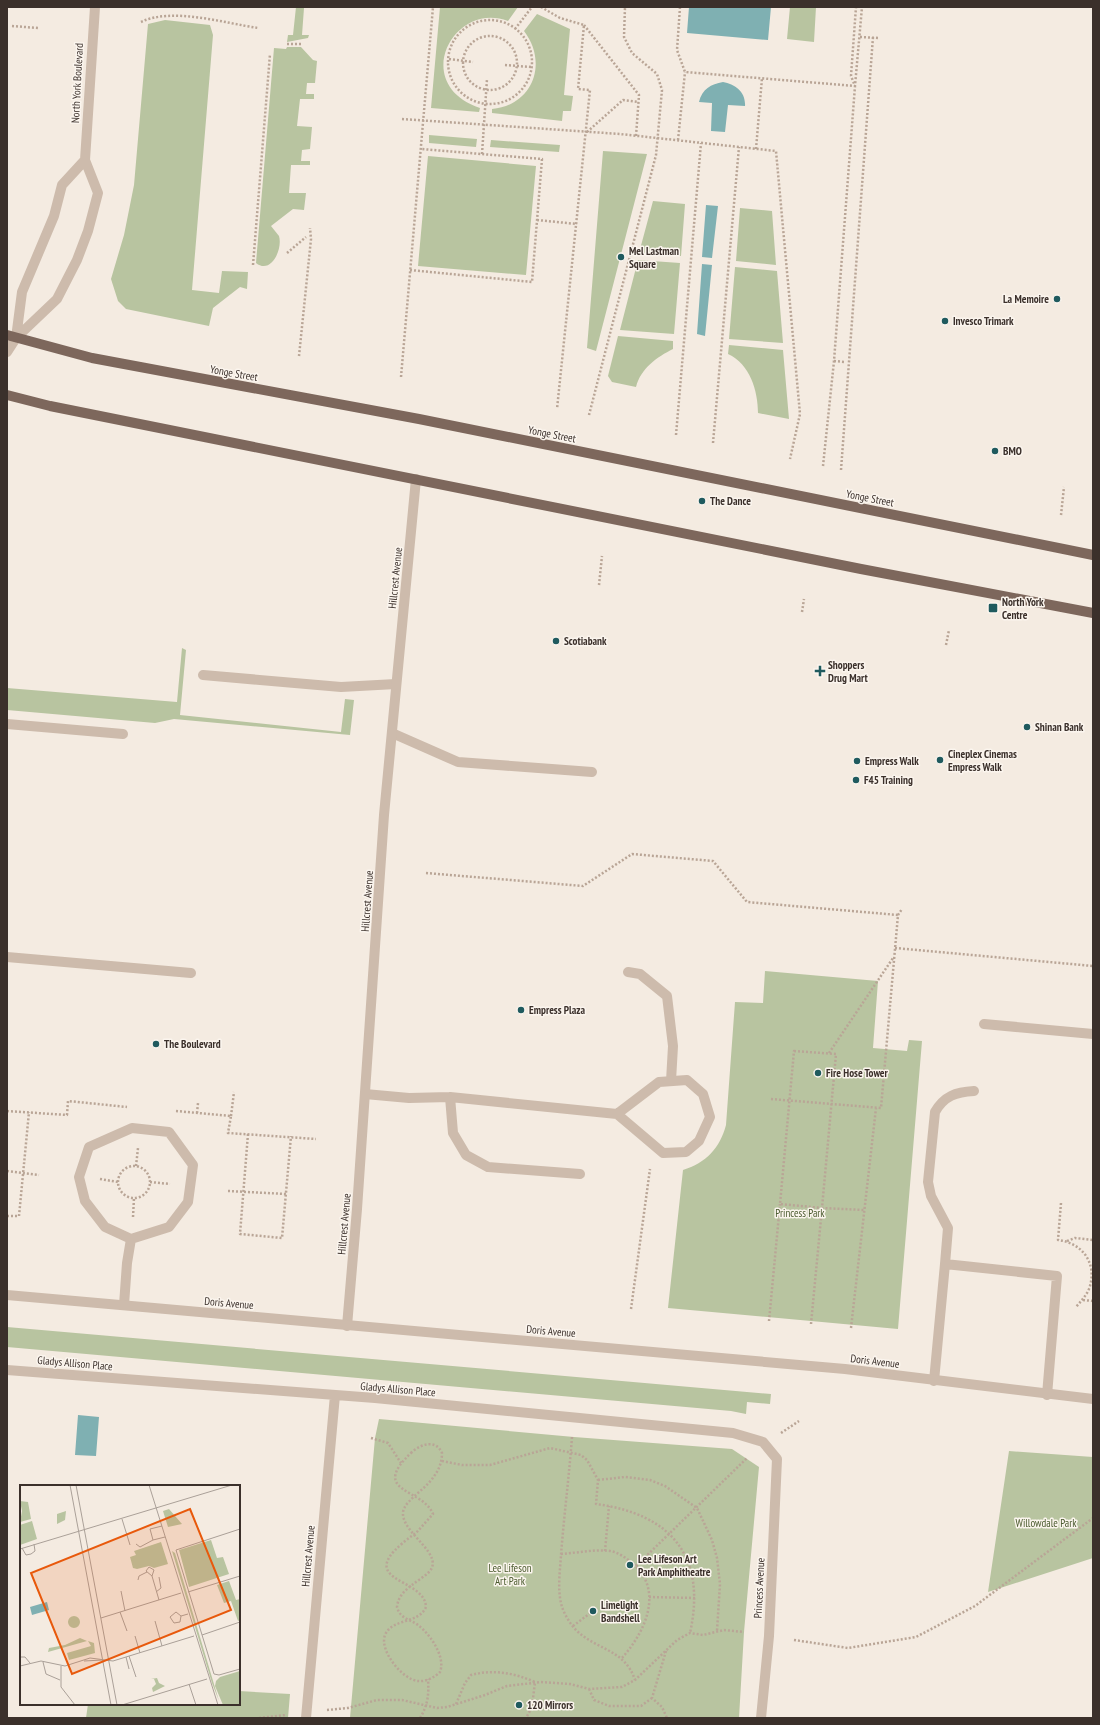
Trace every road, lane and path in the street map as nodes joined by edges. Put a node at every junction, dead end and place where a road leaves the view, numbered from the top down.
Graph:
1 (95, 7) edge
2 (433, 7) edge
3 (532, 7) edge
4 (541, 7) edge
5 (625, 7) edge
6 (680, 7) edge
7 (856, 7) edge
8 (862, 7) edge
9 (141, 22) dead end
10 (584, 25) junction
11 (12, 26) dead end
12 (38, 28) dead end
13 (258, 28) dead end
14 (515, 29) junction
15 (860, 37) junction
16 (873, 38) junction
17 (879, 38) dead end
18 (287, 44) dead end
19 (301, 44) dead end
20 (270, 54) dead end
21 (449, 60) junction
22 (463, 61) junction
23 (473, 62) dead end
24 (505, 65) dead end
25 (517, 66) junction
26 (531, 67) junction
27 (685, 72) junction
28 (762, 78) junction
29 (487, 79) dead end
30 (856, 86) junction
31 (487, 90) junction
32 (638, 102) junction
33 (486, 104) junction
34 (402, 119) dead end
35 (424, 120) junction
36 (484, 125) junction
37 (586, 132) junction
38 (636, 136) junction
39 (658, 138) junction
40 (678, 140) junction
41 (701, 143) junction
42 (739, 147) junction
43 (421, 149) junction
44 (756, 149) junction
45 (482, 154) junction
46 (85, 160) junction
47 (537, 220) junction
48 (577, 224) junction
49 (310, 228) dead end
50 (306, 237) dead end
51 (287, 253) dead end
52 (252, 264) dead end
53 (410, 270) junction
54 (11, 336) edge
55 (7, 352) edge
56 (299, 356) dead end
57 (834, 361) junction
58 (845, 362) dead end
59 (401, 377) dead end
60 (7, 395) edge
61 (557, 409) dead end
62 (589, 415) dead end
63 (676, 435) dead end
64 (713, 443) dead end
65 (790, 459) dead end
66 (823, 466) dead end
67 (840, 470) dead end
68 (416, 479) junction
69 (1064, 487) dead end
70 (1061, 515) dead end
71 (1093, 555) edge
72 (602, 556) dead end
73 (599, 585) dead end
74 (804, 599) dead end
75 (802, 612) dead end
76 (1093, 613) edge
77 (949, 630) dead end
78 (946, 645) dead end
79 (203, 675) dead end
80 (396, 684) junction
81 (7, 724) edge
82 (392, 733) junction
83 (123, 734) dead end
84 (592, 772) dead end
85 (426, 873) dead end
86 (902, 909) dead end
87 (898, 915) junction
88 (895, 948) junction
89 (894, 956) junction
90 (7, 957) edge
91 (1093, 966) edge
92 (628, 972) dead end
93 (191, 973) dead end
94 (984, 1024) dead end
95 (1093, 1034) edge
96 (828, 1053) junction
97 (671, 1081) junction
98 (974, 1091) dead end
99 (234, 1092) dead end
100 (365, 1094) junction
101 (450, 1097) junction
102 (771, 1099) dead end
103 (790, 1100) junction
104 (198, 1103) dead end
105 (832, 1104) junction
106 (876, 1108) junction
107 (29, 1112) dead end
108 (197, 1113) dead end
109 (617, 1114) junction
110 (231, 1116) dead end
111 (248, 1134) dead end
112 (291, 1136) dead end
113 (653, 1145) junction
114 (7, 1171) edge
115 (24, 1173) junction
116 (39, 1174) dead end
117 (580, 1174) dead end
118 (150, 1182) joint
119 (228, 1191) dead end
120 (244, 1192) junction
121 (286, 1194) junction
122 (780, 1204) junction
123 (822, 1208) junction
124 (864, 1210) junction
125 (7, 1216) edge
126 (131, 1239) junction
127 (1093, 1240) edge
128 (1067, 1241) dead end
129 (945, 1264) junction
130 (7, 1295) edge
131 (1082, 1300) dead end
132 (1093, 1301) edge
133 (124, 1305) junction
134 (630, 1308) dead end
135 (769, 1321) dead end
136 (811, 1324) dead end
137 (347, 1326) junction
138 (851, 1328) dead end
139 (7, 1370) edge
140 (934, 1381) junction
141 (334, 1395) junction
142 (1047, 1395) junction
143 (1093, 1399) edge
144 (573, 1418) junction
145 (799, 1421) dead end
146 (371, 1438) dead end
147 (763, 1442) junction
148 (571, 1454) junction
149 (442, 1461) junction
150 (401, 1463) junction
151 (598, 1480) junction
152 (414, 1497) junction
153 (609, 1506) junction
154 (697, 1508) junction
155 (1093, 1518) edge
156 (670, 1535) junction
157 (413, 1536) junction
158 (605, 1551) junction
159 (562, 1554) junction
160 (636, 1566) junction
161 (409, 1587) junction
162 (649, 1597) junction
163 (695, 1598) junction
164 (593, 1611) dead end
165 (409, 1620) junction
166 (573, 1626) junction
167 (717, 1631) junction
168 (744, 1632) dead end
169 (690, 1633) junction
170 (794, 1640) dead end
171 (666, 1650) junction
172 (621, 1659) junction
173 (428, 1679) junction
174 (635, 1680) junction
175 (535, 1682) junction
176 (589, 1689) junction
177 (652, 1698) junction
178 (456, 1704) junction
179 (427, 1705) junction
180 (306, 1716) edge
181 (259, 1718) edge
182 (420, 1718) edge
183 (526, 1718) edge
184 (667, 1718) edge
185 (761, 1718) edge

1 - 46 street, North York Boulevard
2 - 35 path
3 - 14 path
4 - 10 path
5 - 39 path
6 - 27 path
7 - 30 path
8 - 15 path
9 - 13 path
10 - 32 path
10 - 37 path
11 - 12 path
14 - 21 path
14 - 26 path
15 - 16 path
15 - 30 path
16 - 17 path
16 - 67 path
18 - 19 path
20 - 52 path
21 - 22 path
21 - 33 path
22 - 23 path
22 - 25 path
22 - 31 path
24 - 25 path
25 - 26 path
25 - 31 path
26 - 33 path
27 - 28 path
27 - 40 path
28 - 30 path
28 - 44 path
29 - 31 path
30 - 57 path
31 - 33 path
32 - 37 path
32 - 38 path
33 - 36 path
34 - 35 path
35 - 36 path
35 - 43 path
36 - 37 path
36 - 45 path
37 - 38 path
37 - 48 path
38 - 39 path
39 - 40 path
39 - 62 path
40 - 41 path
41 - 42 path
41 - 63 path
42 - 44 path
42 - 64 path
43 - 45 path
43 - 53 path
44 - 65 path
45 - 47 path
46 - 54 street
46 - 54 street, North York Boulevard
47 - 48 path
47 - 53 path
48 - 61 path
49 - 56 path
50 - 51 path
53 - 59 path
54 - 55 street
54 - 71 main road, Yonge Street
57 - 58 path
57 - 66 path
60 - 68 main road
68 - 76 main road
68 - 80 street, Hillcrest Avenue
69 - 70 path
72 - 73 path
74 - 75 path
77 - 78 path
79 - 80 street
80 - 82 street, Hillcrest Avenue
81 - 83 street
82 - 84 street
82 - 100 street, Hillcrest Avenue
85 - 87 path
86 - 87 path
87 - 88 path
88 - 89 path
88 - 91 path
89 - 96 path
89 - 106 path
90 - 93 street
92 - 97 street
94 - 95 street
96 - 103 path
96 - 105 path
97 - 109 street
97 - 113 street
98 - 129 street
99 - 110 path
100 - 101 street
100 - 137 street, Hillcrest Avenue
101 - 109 street
101 - 117 street
102 - 103 path
103 - 105 path
103 - 122 path
104 - 108 path
105 - 106 path
105 - 123 path
106 - 124 path
107 - 115 path
109 - 113 street
111 - 120 path
112 - 121 path
113 - 134 path
114 - 115 path
115 - 116 path
115 - 125 path
118 - 118 path
119 - 120 path
120 - 121 path
120 - 121 path
122 - 123 path
122 - 135 path
123 - 124 path
123 - 136 path
124 - 138 path
126 - 126 street
126 - 133 street
127 - 128 path
129 - 140 street
129 - 142 street
130 - 133 street, Doris Avenue
131 - 132 path
133 - 137 street, Doris Avenue
137 - 140 street, Doris Avenue
139 - 141 street, Gladys Allison Place
140 - 142 street, Doris Avenue
141 - 144 street, Gladys Allison Place
141 - 180 street, Hillcrest Avenue
142 - 143 street, Doris Avenue
144 - 147 street, Gladys Allison Place
144 - 148 path
145 - 147 path
146 - 150 path
147 - 154 path
147 - 185 street, Princess Avenue
148 - 149 path
148 - 151 path
148 - 159 path
149 - 150 path
149 - 152 path
150 - 152 path
151 - 153 path
151 - 154 path
152 - 157 path
152 - 157 path
153 - 156 path
153 - 158 path
154 - 156 path
154 - 167 path
155 - 170 path
156 - 160 path
156 - 163 path
157 - 161 path
157 - 161 path
158 - 159 path
158 - 160 path
159 - 166 path
160 - 162 path
161 - 165 path
161 - 165 path
162 - 163 path
162 - 172 path
163 - 169 path
164 - 166 path
165 - 173 path
165 - 173 path
166 - 172 path
167 - 168 path
167 - 169 path
169 - 171 path
171 - 174 path
171 - 177 path
172 - 174 path
173 - 179 path
174 - 176 path
175 - 176 path
175 - 178 path
175 - 178 path
175 - 183 path
176 - 177 path
177 - 184 path
178 - 179 path
179 - 180 path
179 - 182 path
180 - 181 path

